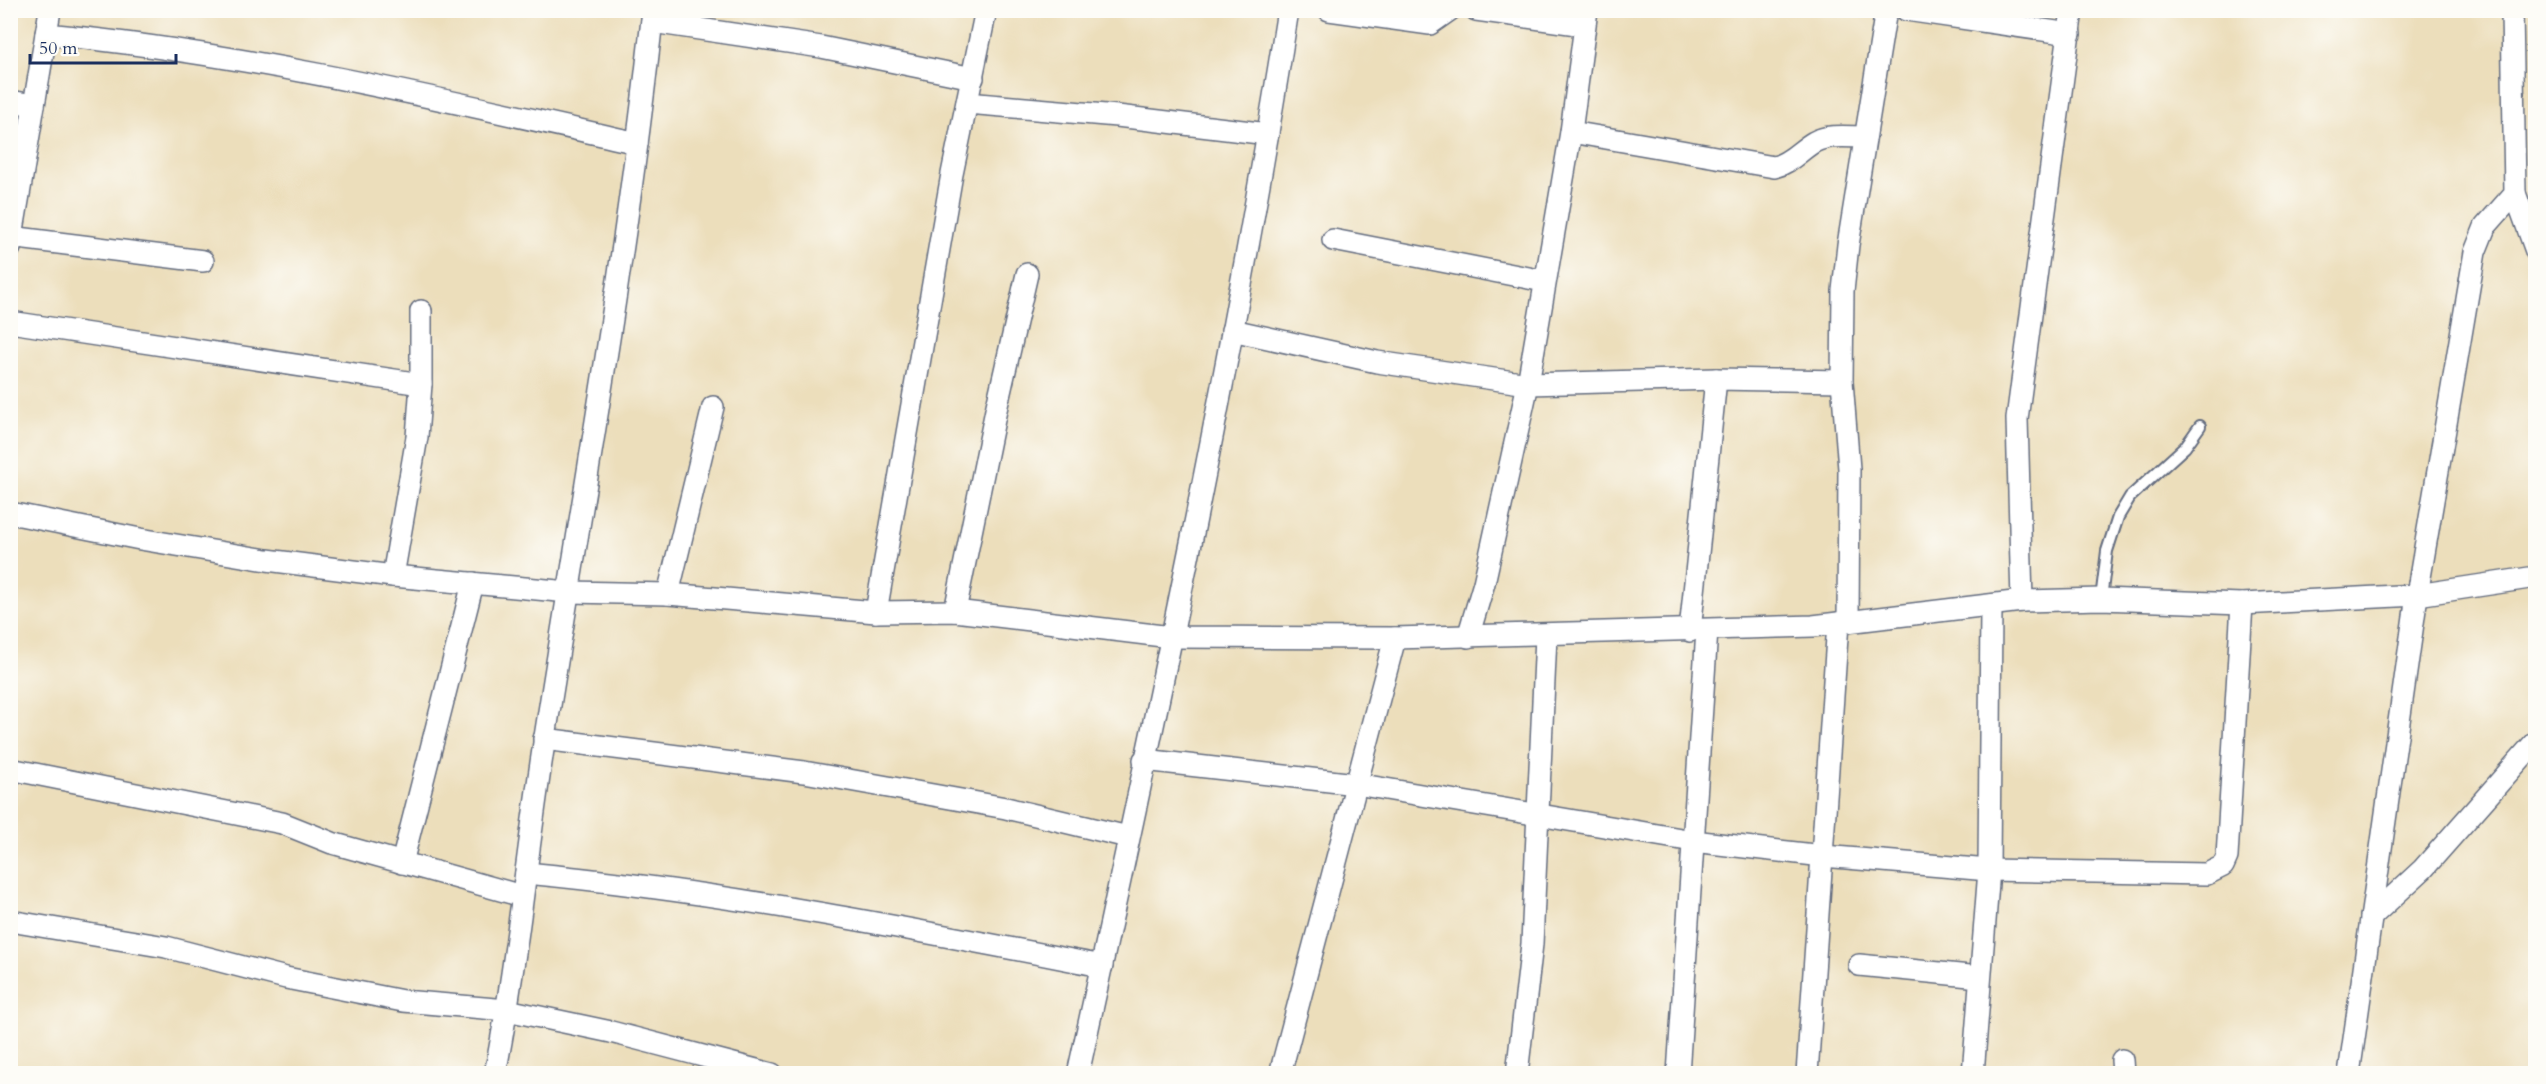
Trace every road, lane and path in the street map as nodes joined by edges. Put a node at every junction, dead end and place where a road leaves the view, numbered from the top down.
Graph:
1 (50, 10) edge
2 (986, 10) edge
3 (1288, 10) edge
4 (1329, 10) edge
5 (1450, 10) edge
6 (1476, 10) edge
7 (1886, 10) edge
8 (1906, 10) edge
9 (2072, 10) edge
10 (2512, 10) edge
11 (652, 16) edge
12 (1586, 18) edge
13 (46, 34) junction
14 (2070, 34) junction
15 (973, 78) junction
16 (10, 101) edge
17 (967, 103) junction
18 (34, 105) junction
19 (1571, 132) junction
20 (1268, 134) junction
21 (1865, 137) junction
22 (638, 143) junction
23 (2515, 193) junction
24 (1334, 240) dead end
25 (11, 241) edge
26 (2535, 249) edge
27 (203, 261) dead end
28 (1027, 274) dead end
29 (1544, 281) junction
30 (421, 311) dead end
31 (10, 322) edge
32 (1232, 330) junction
33 (1716, 379) junction
34 (1842, 381) junction
35 (421, 384) junction
36 (1528, 384) junction
37 (713, 407) dead end
38 (2200, 426) dead end
39 (10, 513) edge
40 (393, 576) junction
41 (2535, 577) edge
42 (473, 582) junction
43 (569, 592) junction
44 (668, 594) junction
45 (2417, 595) junction
46 (2101, 599) junction
47 (2022, 602) junction
48 (2242, 604) junction
49 (1991, 605) junction
50 (955, 611) junction
51 (876, 612) junction
52 (1843, 622) junction
53 (1698, 630) junction
54 (1546, 636) junction
55 (1171, 637) junction
56 (1468, 637) junction
57 (1395, 638) junction
58 (544, 739) junction
59 (2535, 741) edge
60 (1144, 760) junction
61 (10, 769) edge
62 (1356, 784) junction
63 (1536, 814) junction
64 (1128, 837) junction
65 (1693, 841) junction
66 (1823, 856) junction
67 (402, 863) junction
68 (1989, 870) junction
69 (526, 873) junction
70 (522, 896) junction
71 (2371, 917) junction
72 (10, 921) edge
73 (1859, 965) dead end
74 (1102, 966) junction
75 (1980, 977) junction
76 (507, 1010) junction
77 (771, 1073) edge
78 (495, 1074) edge
79 (1078, 1074) edge
80 (1280, 1074) edge
81 (1517, 1074) edge
82 (1678, 1074) edge
83 (1807, 1074) edge
84 (1973, 1074) edge
85 (2349, 1074) edge

1 - 13 street
2 - 15 street
3 - 20 street
4 - 5 street
6 - 12 street
7 - 21 street
8 - 14 street
9 - 14 street
10 - 23 street
11 - 15 street
11 - 22 street
12 - 19 street
13 - 18 street
13 - 22 street
14 - 47 street
15 - 17 street
16 - 18 street
17 - 20 street
17 - 51 street
18 - 25 street
19 - 21 street
19 - 29 street
20 - 32 street
21 - 34 street
22 - 43 street
23 - 26 street
23 - 45 street
24 - 29 street
25 - 27 street
28 - 50 street
29 - 36 street
30 - 35 street
31 - 35 street
32 - 36 street
32 - 55 street
33 - 34 street
33 - 36 street
33 - 53 street
34 - 52 street
35 - 40 street
36 - 56 street
37 - 44 street
38 - 46 lane
39 - 40 street
40 - 42 street
41 - 45 street
42 - 43 street
42 - 67 street
43 - 44 street
43 - 58 street
44 - 51 street
45 - 48 street
45 - 71 street
46 - 47 street
46 - 48 street
47 - 49 street
48 - 68 street
49 - 52 street
49 - 68 street
50 - 51 street
50 - 55 street
52 - 53 street
52 - 66 street
53 - 54 street
53 - 65 street
54 - 56 street
54 - 63 street
55 - 57 street
55 - 60 street
56 - 57 street
57 - 62 street
58 - 64 street
58 - 69 street
59 - 71 street
60 - 62 street
60 - 64 street
61 - 67 street
62 - 63 street
62 - 80 street
63 - 65 street
63 - 81 street
64 - 74 street
65 - 66 street
65 - 82 street
66 - 68 street
66 - 83 street
67 - 70 street
68 - 75 street
69 - 70 street
69 - 74 street
70 - 76 street
71 - 85 street
72 - 76 street
73 - 75 street
74 - 79 street
75 - 84 street
76 - 77 street
76 - 78 street

